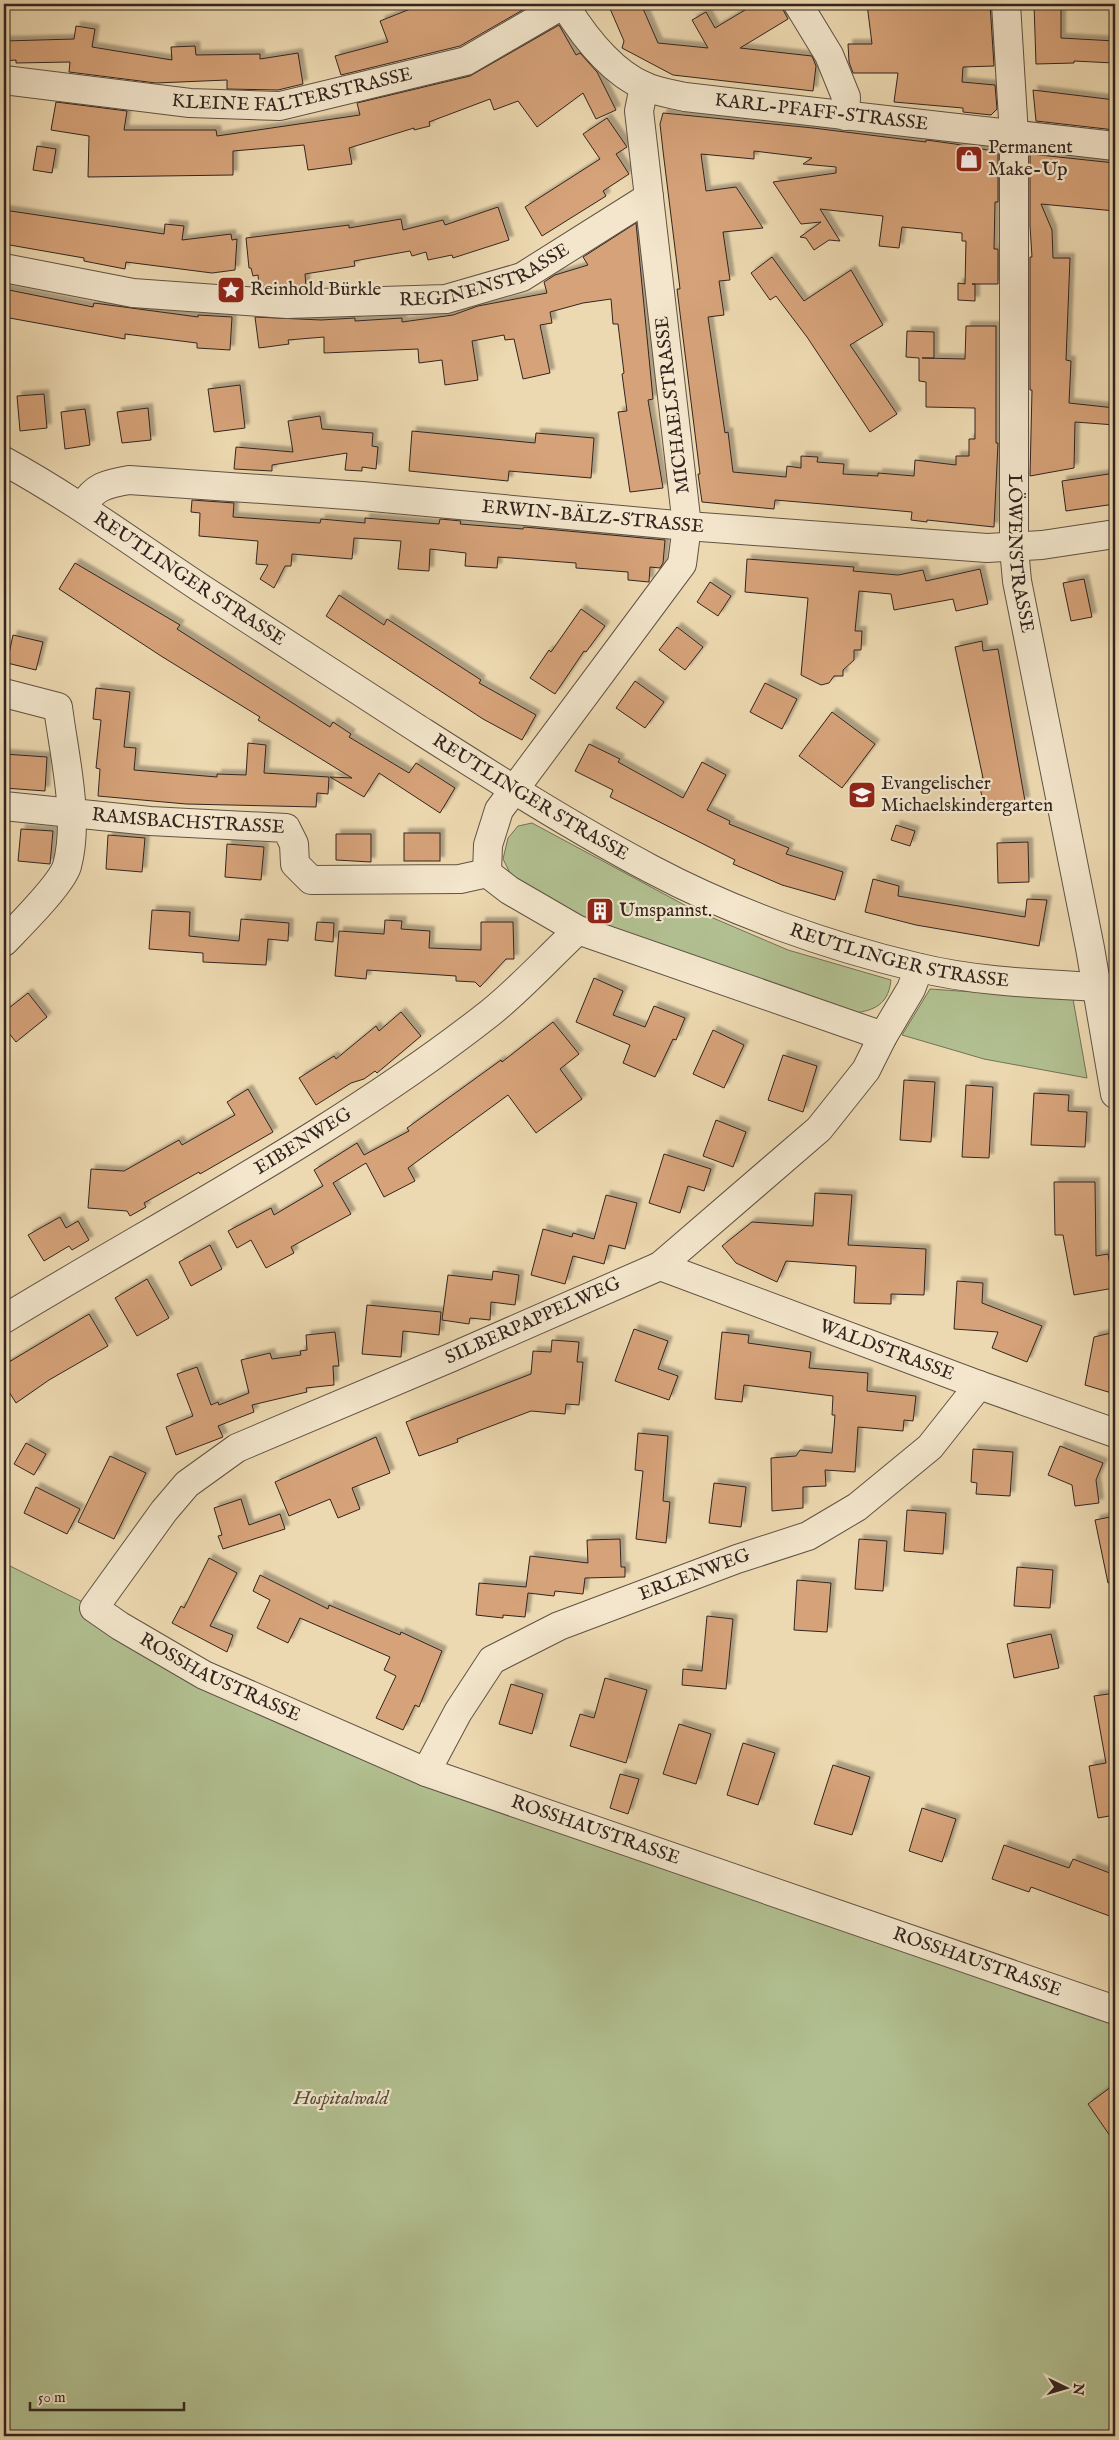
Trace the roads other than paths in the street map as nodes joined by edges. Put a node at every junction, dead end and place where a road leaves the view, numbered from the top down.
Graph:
1 (564, 4) edge
2 (798, 4) edge
3 (1006, 4) edge
4 (4, 80) edge
5 (644, 86) junction
6 (845, 116) junction
7 (1014, 135) junction
8 (1115, 146) edge
9 (649, 197) junction
10 (4, 268) edge
11 (4, 462) edge
12 (82, 507) junction
13 (687, 526) junction
14 (1115, 534) edge
15 (1014, 548) junction
16 (4, 693) edge
17 (513, 790) junction
18 (4, 806) edge
19 (73, 814) junction
20 (487, 873) junction
21 (578, 930) junction
22 (4, 942) edge
23 (919, 968) junction
24 (1106, 988) edge
25 (883, 1036) junction
26 (1115, 1094) edge
27 (660, 1266) junction
28 (4, 1319) edge
29 (979, 1385) junction
30 (1115, 1433) edge
31 (94, 1608) joint
32 (426, 1772) junction
33 (1115, 2010) edge

1 - 4 street, KLEINE FALTERSTRASSE
1 - 5 street, KARL-PFAFF-STRASSE
2 - 6 street
3 - 7 street, LÖWENSTRASSE
5 - 6 street, KARL-PFAFF-STRASSE
5 - 9 street, MICHAELSTRASSE
6 - 7 street, KARL-PFAFF-STRASSE
7 - 8 street, KARL-PFAFF-STRASSE
7 - 15 street, LÖWENSTRASSE
9 - 10 street, REGINENSTRASSE
9 - 13 street, MICHAELSTRASSE
11 - 12 street, REUTLINGER STRASSE
12 - 13 street, ERWIN-BÄLZ-STRASSE
12 - 17 street, REUTLINGER STRASSE
13 - 15 street, ERWIN-BÄLZ-STRASSE
13 - 17 street, MICHAELSTRASSE
14 - 15 street, ERWIN-BÄLZ-STRASSE
15 - 24 street, LÖWENSTRASSE
16 - 19 street
17 - 20 street
17 - 23 street, REUTLINGER STRASSE
18 - 19 street, RAMSBACHSTRASSE
19 - 20 street, RAMSBACHSTRASSE
19 - 22 street
20 - 21 street
21 - 25 street
21 - 28 street, EIBENWEG
23 - 24 street, REUTLINGER STRASSE
23 - 25 street, SILBERPAPPELWEG
24 - 26 street, LÖWENSTRASSE
25 - 27 street, SILBERPAPPELWEG
27 - 29 street, WALDSTRASSE
27 - 31 street, SILBERPAPPELWEG
29 - 30 street, WALDSTRASSE
29 - 32 street, ERLENWEG
31 - 32 street, ROSSHAUSTRASSE
32 - 33 street, ROSSHAUSTRASSE

